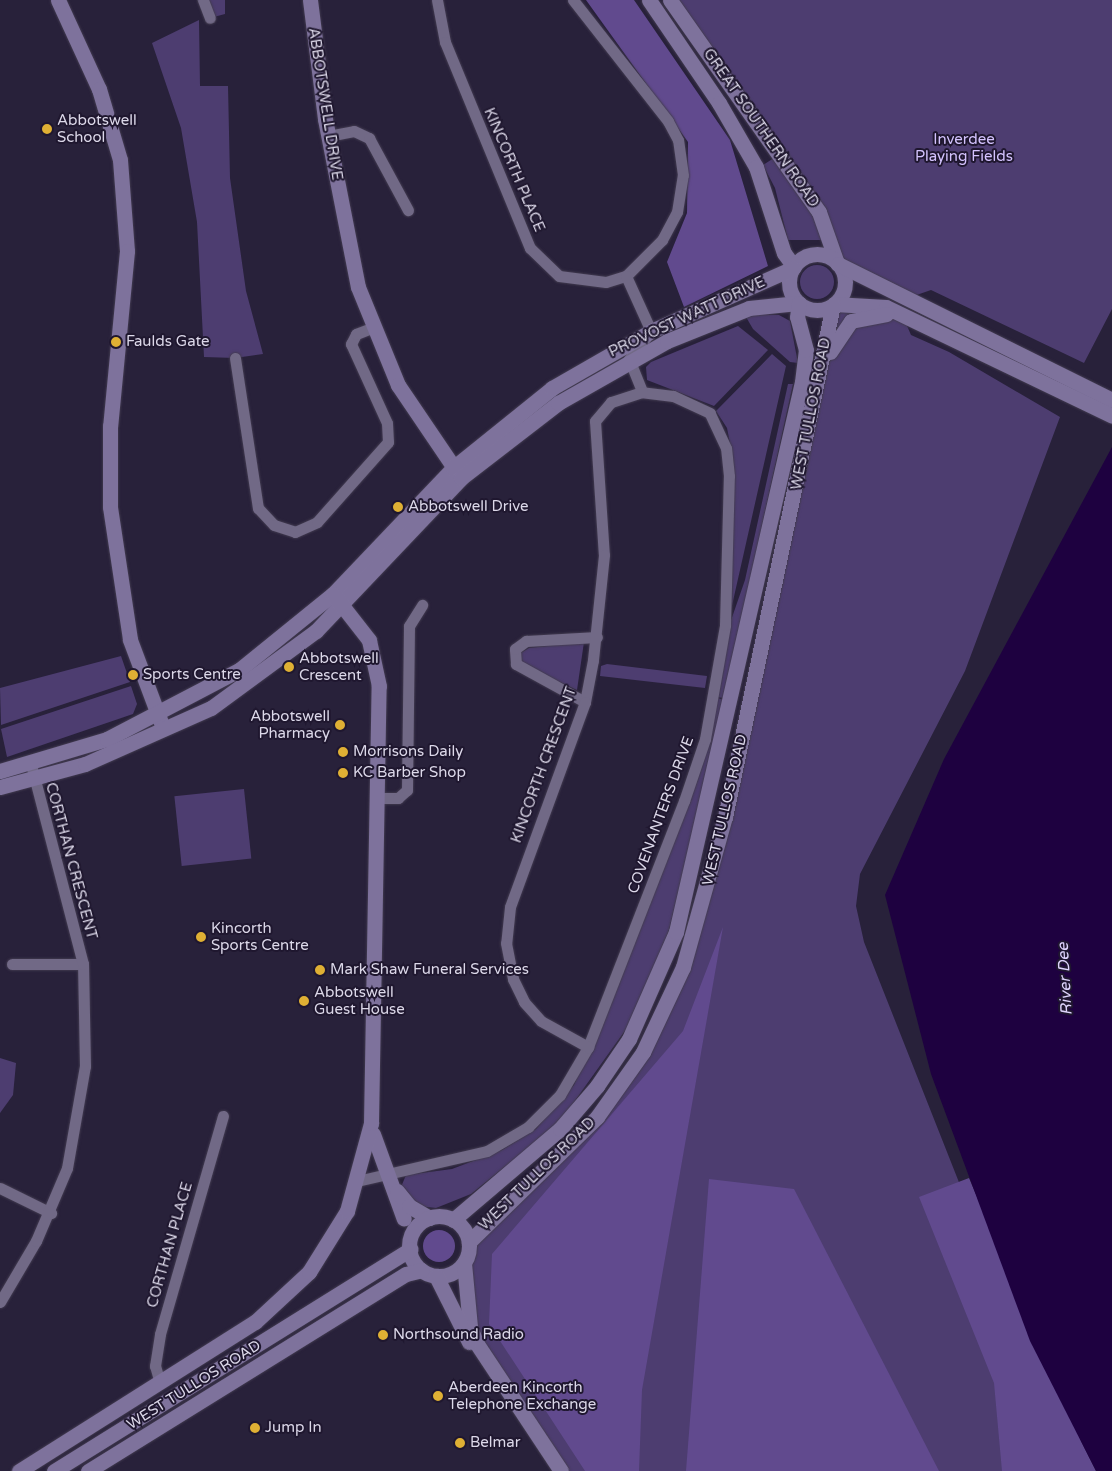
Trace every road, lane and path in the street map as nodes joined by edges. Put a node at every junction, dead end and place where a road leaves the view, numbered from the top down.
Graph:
1 (58, 0) edge
2 (203, 0) edge
3 (310, 0) edge
4 (437, 0) edge
5 (573, 0) edge
6 (649, 0) edge
7 (670, 0) edge
8 (210, 18) dead end
9 (328, 136) junction
10 (408, 210) dead end
11 (838, 263) junction
12 (794, 268) junction
13 (626, 276) junction
14 (799, 303) junction
15 (834, 305) junction
16 (909, 312) junction
17 (372, 328) junction
18 (650, 331) junction
19 (235, 358) dead end
20 (629, 359) junction
21 (822, 372) junction
22 (642, 392) junction
23 (1112, 400) edge
24 (1112, 416) edge
25 (457, 473) junction
26 (333, 594) junction
27 (422, 605) dead end
28 (344, 606) junction
29 (597, 636) junction
30 (585, 702) junction
31 (157, 716) junction
32 (165, 730) junction
33 (31, 765) junction
34 (0, 771) edge
35 (35, 781) junction
36 (0, 787) edge
37 (377, 798) junction
38 (12, 964) dead end
39 (83, 964) junction
40 (588, 1047) junction
41 (223, 1116) dead end
42 (371, 1123) junction
43 (385, 1174) junction
44 (357, 1181) junction
45 (0, 1188) edge
46 (51, 1213) junction
47 (430, 1218) junction
48 (404, 1219) dead end
49 (453, 1220) junction
50 (469, 1242) junction
51 (410, 1248) junction
52 (464, 1263) junction
53 (422, 1270) junction
54 (436, 1276) junction
55 (0, 1302) edge
56 (487, 1364) junction
57 (160, 1383) junction
58 (19, 1471) edge
59 (54, 1471) edge
60 (88, 1471) edge
61 (561, 1471) edge

1 - 31 street
2 - 8 street
3 - 9 street, ABBOTSWELL DRIVE
4 - 13 street, KINCORTH PLACE
5 - 13 street
6 - 12 street, GREAT SOUTHERN ROAD
7 - 11 street, GREAT SOUTHERN ROAD
9 - 10 street
9 - 17 street, ABBOTSWELL DRIVE
11 - 12 street
11 - 15 street
11 - 16 street
12 - 14 street
12 - 18 street, PROVOST WATT DRIVE
13 - 18 street
14 - 15 street
14 - 20 street, PROVOST WATT DRIVE
14 - 49 street, WEST TULLOS ROAD
15 - 16 street
15 - 21 street, WEST TULLOS ROAD
16 - 21 street
16 - 23 street
16 - 24 street
17 - 19 street
17 - 25 street, ABBOTSWELL DRIVE
18 - 20 street
18 - 25 street, PROVOST WATT DRIVE
20 - 22 street
20 - 25 street, PROVOST WATT DRIVE
21 - 50 street, WEST TULLOS ROAD
22 - 29 street, KINCORTH CRESCENT
22 - 40 street, COVENANTERS DRIVE
25 - 26 street, PROVOST WATT DRIVE
25 - 28 street, PROVOST WATT DRIVE
26 - 28 street
26 - 31 street, PROVOST WATT DRIVE
27 - 37 street
28 - 32 street, PROVOST WATT DRIVE
28 - 37 street
29 - 30 street, KINCORTH CRESCENT
29 - 30 street
30 - 40 street, KINCORTH CRESCENT
31 - 32 street
31 - 33 street, PROVOST WATT DRIVE
32 - 35 street, PROVOST WATT DRIVE
33 - 34 street, PROVOST WATT DRIVE
33 - 35 street, CORTHAN CRESCENT
35 - 36 street, PROVOST WATT DRIVE
35 - 39 street, CORTHAN CRESCENT
37 - 42 street
38 - 39 street
39 - 46 street, CORTHAN CRESCENT
40 - 43 street, COVENANTERS DRIVE
41 - 57 street, CORTHAN PLACE
42 - 43 street
42 - 44 street
43 - 44 street, COVENANTERS DRIVE
43 - 47 street
43 - 48 street
44 - 57 street
45 - 46 street
46 - 55 street, CORTHAN CRESCENT
47 - 49 street
47 - 51 street
49 - 50 street
50 - 52 street
51 - 53 street
51 - 59 street, WEST TULLOS ROAD
52 - 54 street
52 - 56 street
53 - 54 street
53 - 60 street, WEST TULLOS ROAD
54 - 56 street
56 - 61 street
57 - 58 street

